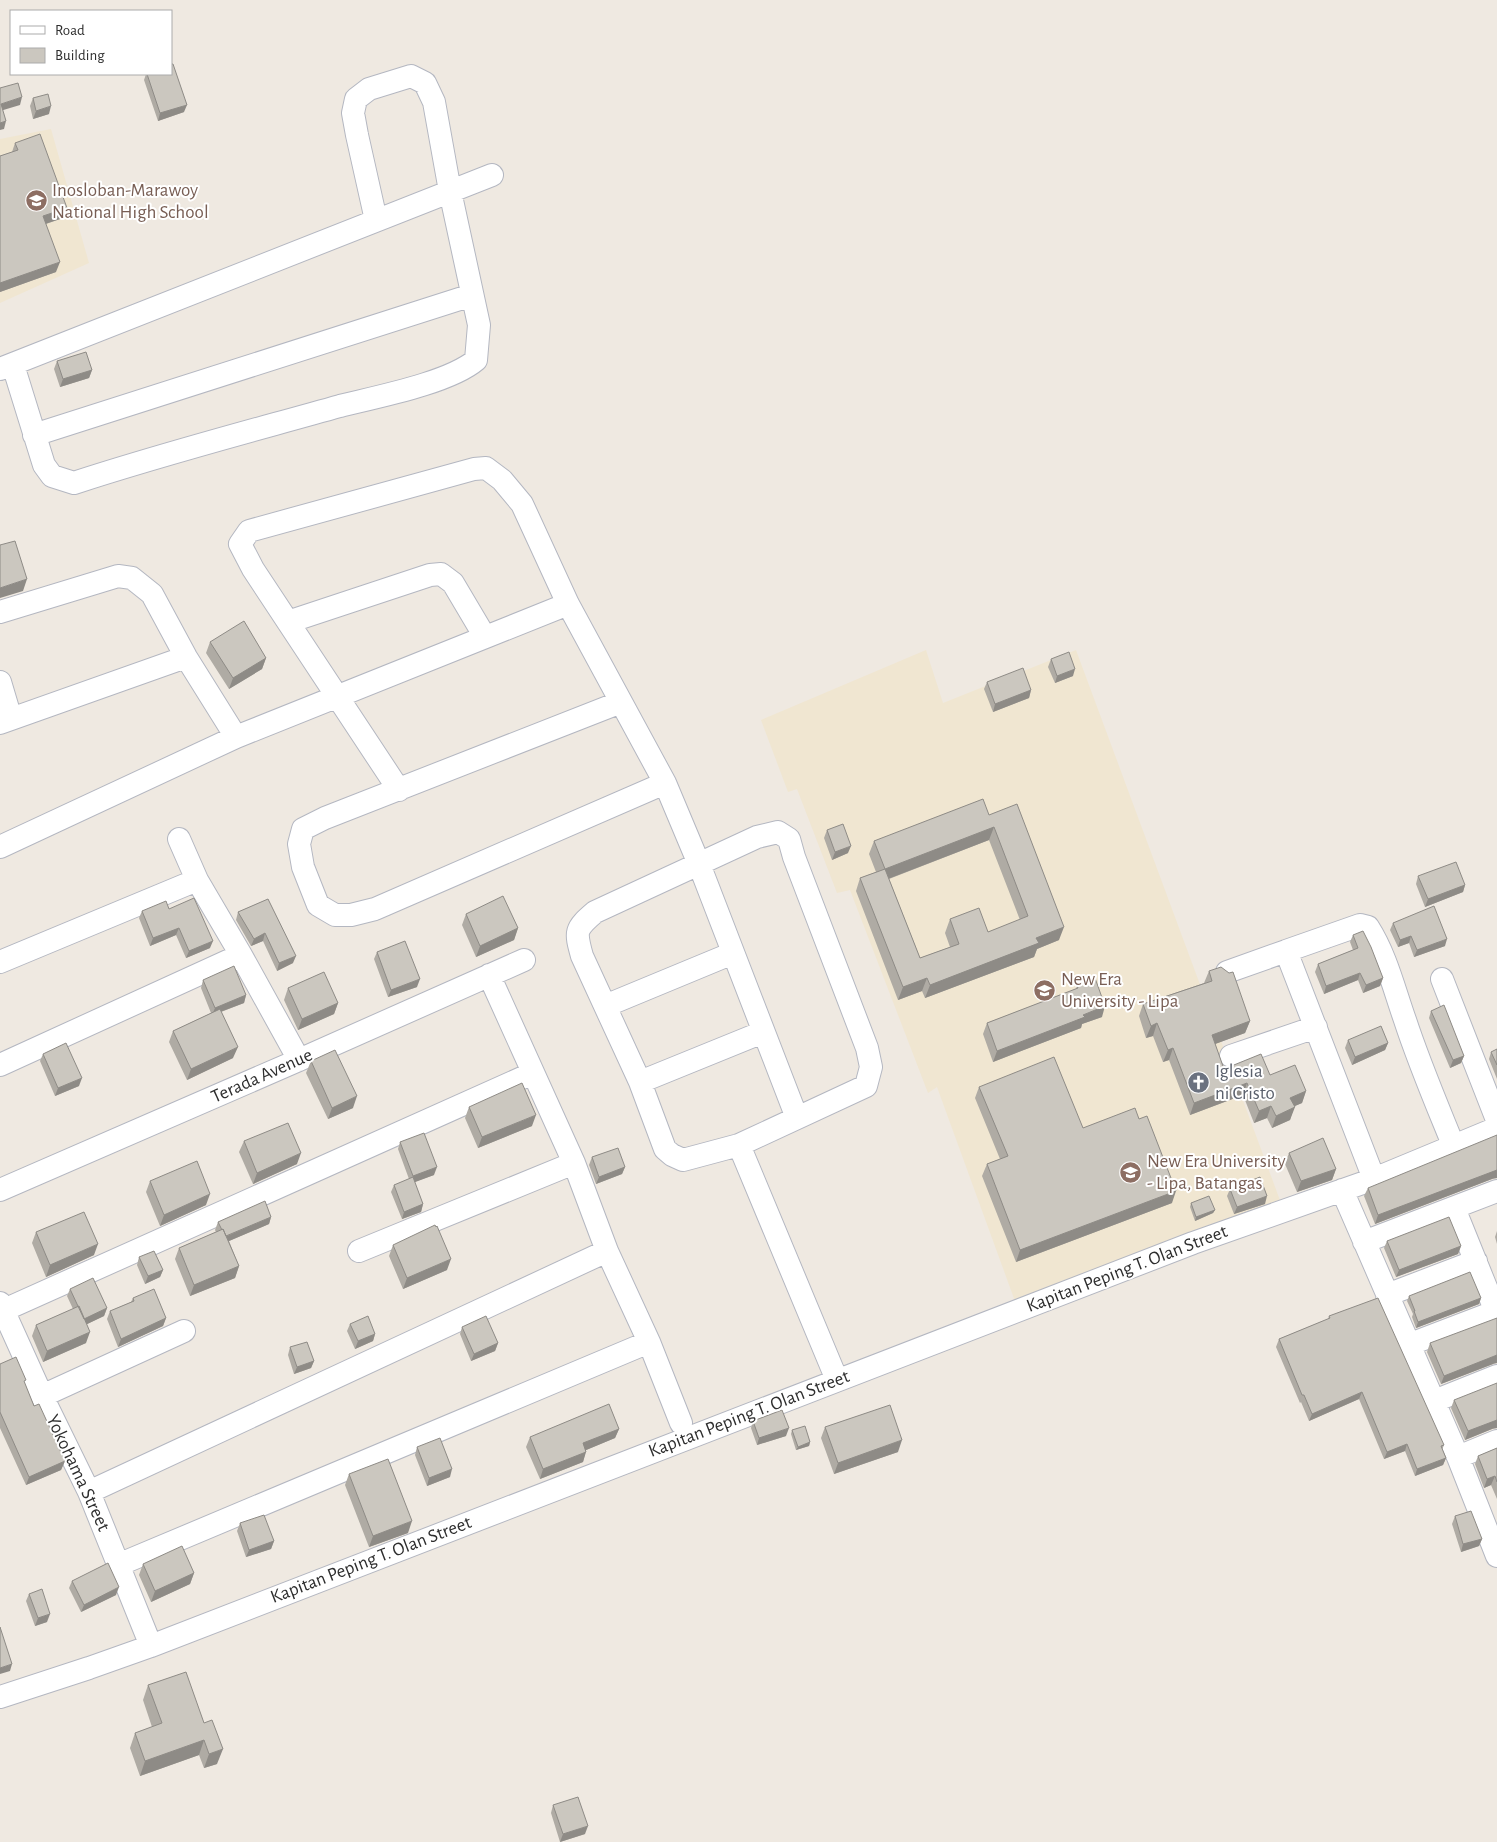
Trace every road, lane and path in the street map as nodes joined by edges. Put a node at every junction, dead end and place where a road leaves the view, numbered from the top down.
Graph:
1 (492, 174) dead end
2 (450, 191) junction
3 (376, 220) junction
4 (472, 295) junction
5 (6, 367) edge
6 (34, 435) junction
7 (568, 604) junction
8 (0, 612) edge
9 (288, 622) junction
10 (485, 637) junction
11 (186, 657) junction
12 (0, 682) edge
13 (338, 696) junction
14 (621, 702) junction
15 (5, 721) edge
16 (236, 737) junction
17 (665, 783) junction
18 (400, 790) junction
19 (179, 839) dead end
20 (0, 847) edge
21 (699, 864) junction
22 (197, 880) junction
23 (1286, 951) junction
24 (733, 953) junction
25 (240, 955) junction
26 (524, 960) dead end
27 (0, 962) edge
28 (1227, 972) edge
29 (489, 975) junction
30 (1442, 979) dead end
31 (605, 1006) junction
32 (1316, 1027) junction
33 (763, 1032) junction
34 (1231, 1056) dead end
35 (299, 1060) junction
36 (0, 1065) edge
37 (534, 1073) junction
38 (640, 1082) junction
39 (797, 1118) junction
40 (1497, 1120) edge
41 (1497, 1128) edge
42 (739, 1145) junction
43 (1454, 1146) junction
44 (574, 1164) junction
45 (1374, 1179) junction
46 (0, 1190) edge
47 (1342, 1190) junction
48 (1497, 1191) edge
49 (1454, 1208) junction
50 (1364, 1242) junction
51 (359, 1251) dead end
52 (607, 1251) junction
53 (1476, 1261) junction
54 (1387, 1295) junction
55 (2, 1306) edge
56 (1496, 1312) edge
57 (184, 1331) dead end
58 (648, 1342) junction
59 (1408, 1345) junction
60 (1497, 1376) edge
61 (836, 1380) junction
62 (42, 1396) junction
63 (1432, 1402) junction
64 (680, 1423) dead end
65 (1497, 1441) edge
66 (1458, 1457) junction
67 (89, 1492) junction
68 (1490, 1519) edge
69 (1497, 1556) edge
70 (118, 1565) junction
71 (151, 1646) junction
72 (0, 1697) edge

1 - 2 street
2 - 3 street
2 - 3 street
2 - 4 street
3 - 5 street
4 - 6 street
4 - 6 street
5 - 6 street
7 - 9 street
7 - 10 street
7 - 14 street
8 - 11 street
9 - 10 street
9 - 13 street
10 - 13 street
11 - 15 street
11 - 16 street
12 - 15 street
13 - 16 street
13 - 18 street
14 - 17 street
14 - 18 street
16 - 20 street
17 - 18 street
17 - 21 street
19 - 22 street
21 - 24 street
21 - 31 street
21 - 39 street
22 - 25 street
22 - 27 street
23 - 28 street
23 - 32 street
23 - 43 street
24 - 31 street
24 - 33 street
25 - 35 street
25 - 36 street
26 - 29 street, Terada Avenue
29 - 35 street, Terada Avenue
29 - 37 street
30 - 40 street
31 - 38 street
32 - 34 street
32 - 45 street
33 - 38 street
33 - 39 street
35 - 46 street, Terada Avenue
37 - 44 street
37 - 55 street
38 - 42 street
39 - 42 street
41 - 43 street, Kapitan Peping T. Olan Street
42 - 61 street
43 - 45 street, Kapitan Peping T. Olan Street
44 - 51 street
44 - 52 street
45 - 47 street, Kapitan Peping T. Olan Street
47 - 50 street
47 - 61 street, Kapitan Peping T. Olan Street
48 - 49 street
49 - 50 street
49 - 53 street
50 - 54 street
52 - 58 street
52 - 67 street
53 - 54 street
53 - 56 street
54 - 59 street
55 - 62 street, Yokohama Street
56 - 59 street
57 - 62 street
58 - 64 street
58 - 70 street
59 - 63 street
60 - 63 street
61 - 71 street, Kapitan Peping T. Olan Street
62 - 67 street, Yokohama Street
63 - 66 street
65 - 66 street
66 - 68 street
67 - 70 street, Yokohama Street
68 - 69 street
70 - 71 street, Yokohama Street
71 - 72 street, Kapitan Peping T. Olan Street

